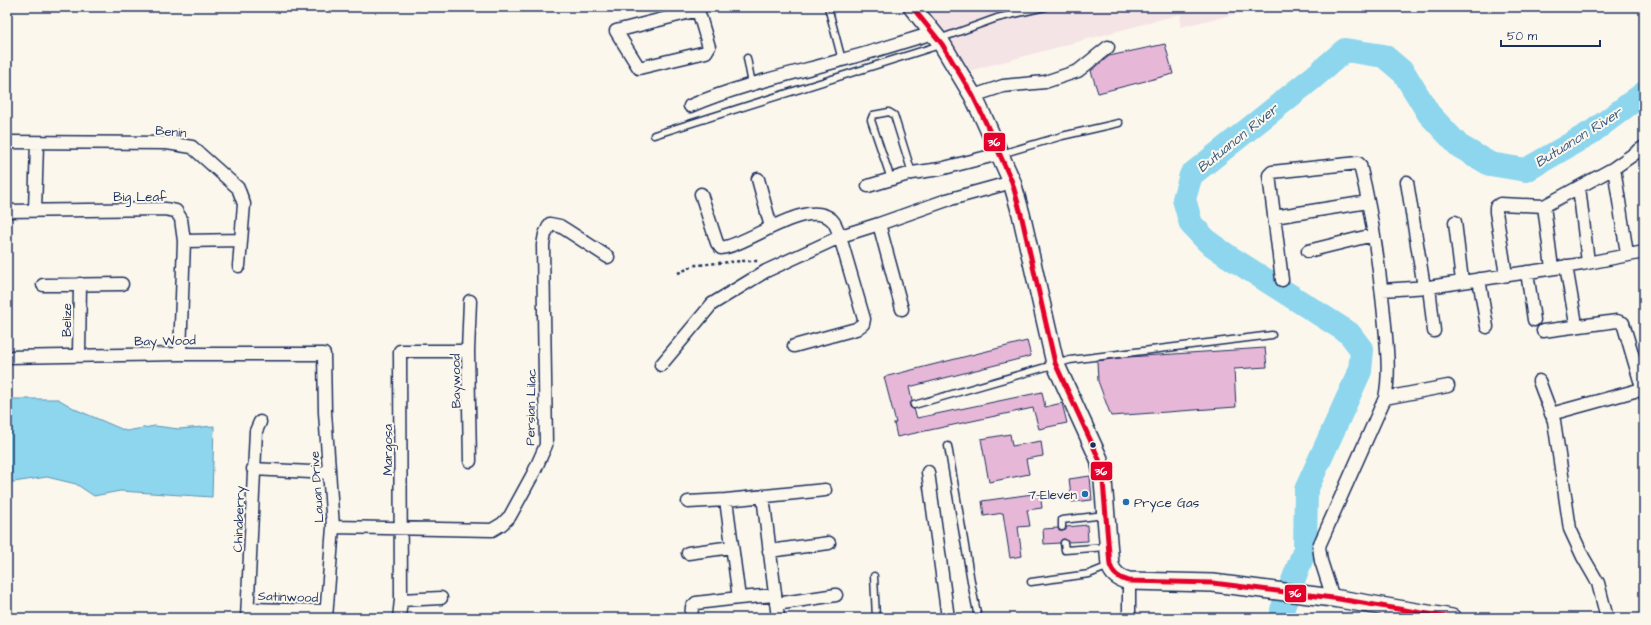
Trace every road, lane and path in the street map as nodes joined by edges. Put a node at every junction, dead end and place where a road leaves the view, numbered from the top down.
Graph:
1 (828, 7) edge
2 (912, 7) edge
3 (1045, 7) edge
4 (698, 8) edge
5 (938, 39) junction
6 (1108, 47) dead end
7 (747, 58) dead end
8 (842, 60) junction
9 (752, 84) junction
10 (973, 96) junction
11 (690, 106) dead end
12 (1119, 123) dead end
13 (654, 135) dead end
14 (7, 142) edge
15 (37, 143) junction
16 (1644, 147) edge
17 (999, 154) junction
18 (1614, 168) junction
19 (912, 173) junction
20 (758, 179) dead end
21 (891, 179) junction
22 (1012, 182) junction
23 (1408, 182) dead end
24 (868, 186) dead end
25 (1579, 187) junction
26 (701, 194) dead end
27 (1368, 202) junction
28 (1544, 206) junction
29 (7, 211) edge
30 (35, 211) junction
31 (1274, 217) junction
32 (1455, 222) dead end
33 (880, 224) junction
34 (771, 227) junction
35 (1373, 235) junction
36 (840, 237) junction
37 (241, 240) junction
38 (184, 241) junction
39 (1308, 251) dead end
40 (1644, 252) edge
41 (1627, 254) junction
42 (608, 257) dead end
43 (1588, 262) junction
44 (781, 264) junction
45 (239, 266) dead end
46 (1566, 266) junction
47 (1552, 268) junction
48 (1527, 272) junction
49 (678, 273) dead end
50 (1506, 275) junction
51 (1480, 279) junction
52 (1282, 280) dead end
53 (1462, 282) junction
54 (80, 284) junction
55 (122, 284) dead end
56 (43, 285) dead end
57 (1426, 287) junction
58 (1382, 290) junction
59 (470, 301) dead end
60 (902, 309) dead end
61 (1575, 318) dead end
62 (1534, 320) dead end
63 (1487, 326) dead end
64 (1434, 331) dead end
65 (1543, 331) dead end
66 (1272, 335) dead end
67 (794, 346) dead end
68 (468, 351) junction
69 (180, 354) junction
70 (324, 354) joint
71 (80, 355) junction
72 (7, 358) edge
73 (1055, 363) junction
74 (661, 365) dead end
75 (1539, 381) dead end
76 (1448, 386) dead end
77 (1643, 392) edge
78 (1385, 398) junction
79 (914, 405) dead end
80 (1551, 414) junction
81 (260, 422) dead end
82 (948, 446) dead end
83 (470, 461) dead end
84 (253, 469) junction
85 (928, 472) dead end
86 (329, 473) junction
87 (825, 490) dead end
88 (763, 496) junction
89 (726, 500) junction
90 (688, 502) dead end
91 (1105, 515) junction
92 (333, 527) junction
93 (402, 527) junction
94 (1062, 527) dead end
95 (829, 543) dead end
96 (1064, 543) dead end
97 (1108, 547) junction
98 (732, 548) junction
99 (769, 550) junction
100 (688, 553) dead end
101 (1119, 574) junction
102 (874, 576) dead end
103 (1031, 582) dead end
104 (836, 595) dead end
105 (441, 598) dead end
106 (739, 598) junction
107 (1333, 598) junction
108 (776, 599) junction
109 (401, 600) junction
110 (248, 614) edge
111 (326, 614) edge
112 (399, 618) edge
113 (691, 618) edge
114 (778, 618) edge
115 (876, 618) edge
116 (948, 618) edge
117 (978, 618) edge
118 (1129, 618) edge
119 (1452, 618) edge
120 (1607, 618) edge

1 - 8 lane
2 - 5 main road
3 - 5 lane
4 - 4 street
5 - 8 street
5 - 10 main road
5 - 13 lane
6 - 10 street
7 - 9 lane
8 - 9 street
9 - 11 street
10 - 17 main road
12 - 17 lane
14 - 15 street, Benin
15 - 30 street
15 - 37 street, Benin
16 - 18 street
17 - 19 street
17 - 22 main road
18 - 25 street
18 - 41 street
19 - 21 street
19 - 21 lane
20 - 34 street
21 - 24 street
22 - 33 street
22 - 73 main road
23 - 57 street
25 - 28 street
25 - 43 street
26 - 34 street
27 - 31 street
27 - 31 street
27 - 35 street
28 - 47 street
28 - 50 street
29 - 30 street, Big Leaf
30 - 38 street, Big Leaf
31 - 52 street
32 - 53 street
33 - 36 street
33 - 60 street
34 - 36 street
35 - 39 street
35 - 58 street
36 - 44 street
36 - 67 street
37 - 38 street
37 - 45 street, Benin
38 - 69 street, Big Leaf
40 - 41 street
41 - 43 street
42 - 93 street, Persian Lilac
43 - 46 street
44 - 49 path
44 - 74 street
46 - 47 street
46 - 61 street
47 - 48 street
48 - 50 street
48 - 62 street
50 - 51 street
51 - 53 street
51 - 63 street
53 - 57 street
54 - 55 street
54 - 56 street
54 - 71 street, Belize
57 - 58 street
57 - 64 street
58 - 78 street
59 - 68 street, Baywood
65 - 77 street
66 - 73 lane
68 - 83 street, Baywood
68 - 93 street, Margosa
69 - 70 street, Bay Wood
69 - 71 street, Bay Wood
70 - 86 street, Lauan Drive
71 - 72 street, Bay Wood
73 - 79 lane
73 - 91 main road
75 - 80 street
76 - 78 street
77 - 80 street
78 - 107 street
80 - 120 street
81 - 84 street, Chinaberry
82 - 117 lane
84 - 86 street
84 - 110 street, Chinaberry
85 - 116 street
86 - 92 street, Lauan Drive
87 - 88 street
88 - 89 street
88 - 99 street
89 - 90 street
89 - 98 street
91 - 94 lane
91 - 97 main road
92 - 93 street, Persian Lilac
92 - 111 street, Lauan Drive
93 - 109 street, Margosa
95 - 99 street
96 - 97 lane
97 - 101 main road
98 - 100 street
98 - 106 street
99 - 108 street
101 - 103 lane
101 - 107 main road
101 - 118 street
102 - 115 lane
104 - 108 street
105 - 109 street
106 - 108 street
106 - 113 street
107 - 119 main road
108 - 114 street
109 - 112 street, Margosa
110 - 111 street, Satinwood

